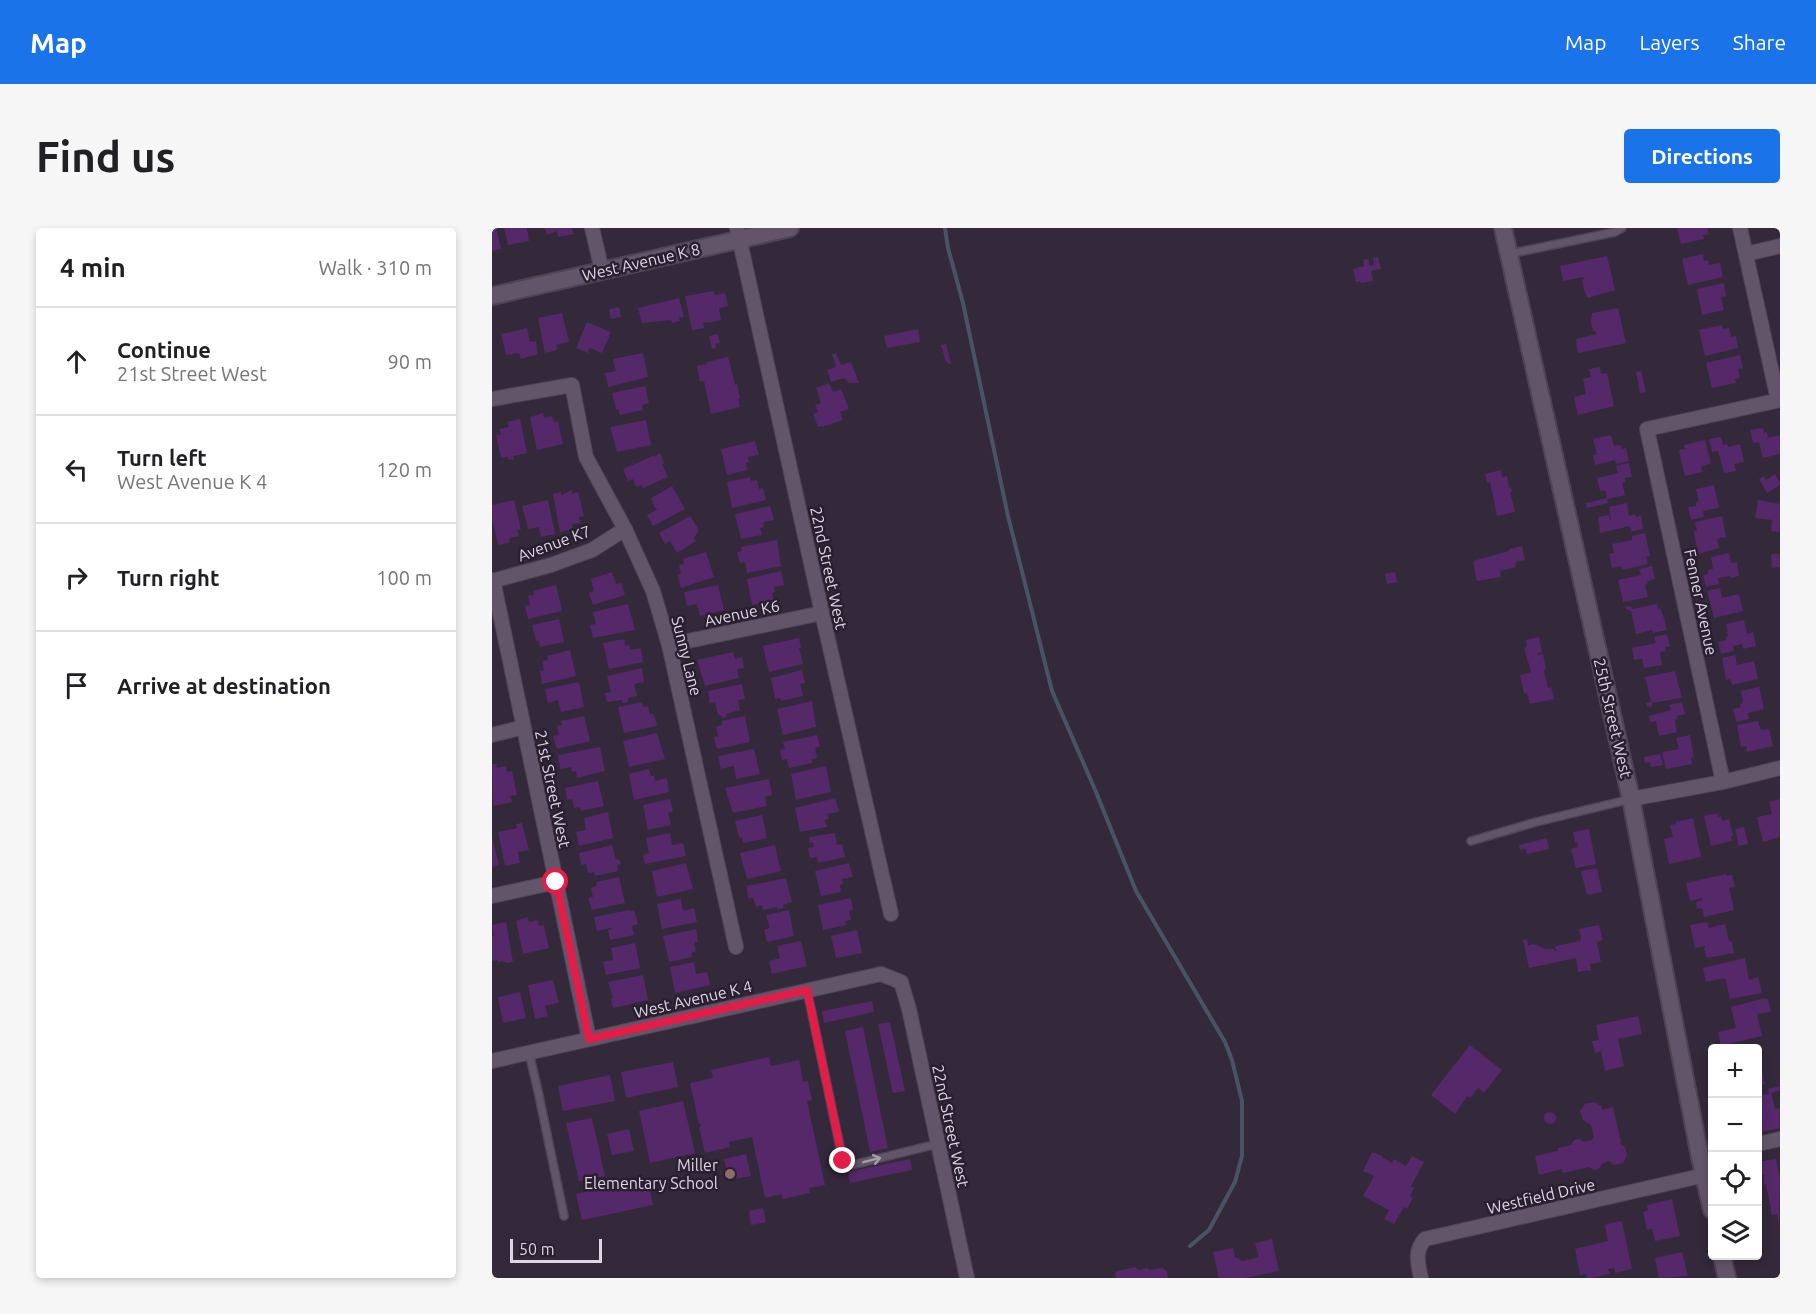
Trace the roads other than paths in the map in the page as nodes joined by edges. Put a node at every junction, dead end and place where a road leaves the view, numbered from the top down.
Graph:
1 (592, 228) edge
2 (790, 228) edge
3 (1503, 228) edge
4 (1622, 228) edge
5 (1740, 228) edge
6 (738, 233) edge
7 (1780, 246) edge
8 (1746, 254) junction
9 (1509, 255) junction
10 (602, 271) junction
11 (492, 296) edge
12 (492, 399) edge
13 (1779, 400) edge
14 (625, 529) junction
15 (493, 580) edge
16 (822, 613) junction
17 (669, 645) junction
18 (524, 727) junction
19 (492, 735) edge
20 (1780, 768) edge
21 (1723, 782) junction
22 (1631, 800) junction
23 (1471, 841) dead end
24 (556, 882) junction
25 (492, 896) edge
26 (891, 914) dead end
27 (736, 947) dead end
28 (901, 982) joint
29 (807, 990) junction
30 (589, 1039) junction
31 (529, 1053) junction
32 (492, 1061) edge
33 (1780, 1139) edge
34 (1762, 1143) edge
35 (938, 1144) junction
36 (1706, 1155) edge
37 (1705, 1175) junction
38 (1712, 1206) edge
39 (564, 1216) dead end
40 (1723, 1260) edge
41 (967, 1278) edge
42 (1421, 1278) edge
43 (1727, 1278) edge

1 - 10 street
2 - 6 street, West Avenue K 8
3 - 9 street, 25th Street West
4 - 9 lane
5 - 8 street
6 - 10 street, West Avenue K 8
6 - 16 street, 22nd Street West
7 - 8 street
8 - 13 street
9 - 22 street, 25th Street West
10 - 11 street, West Avenue K 8
12 - 14 street, Sunny Lane
13 - 21 street, Fenner Avenue
14 - 15 street, Avenue K7
14 - 17 street, Sunny Lane
15 - 18 street, 21st Street West
16 - 17 street, Avenue K6
16 - 26 street, 22nd Street West
17 - 27 street, Sunny Lane
18 - 19 street
18 - 24 street, 21st Street West
20 - 21 street
21 - 22 street
22 - 23 lane
22 - 36 street, 25th Street West
24 - 25 street
24 - 30 street, 21st Street West
28 - 29 street, West Avenue K 4
28 - 35 street, 22nd Street West
29 - 30 street, West Avenue K 4
29 -> 35 lane
30 - 31 street, West Avenue K 4
31 - 32 street, West Avenue K 4
31 - 39 lane
33 - 34 street
35 - 41 street, 22nd Street West
36 - 37 street, 25th Street West
37 - 38 street, 25th Street West
37 - 42 street, Westfield Drive
40 - 43 street

